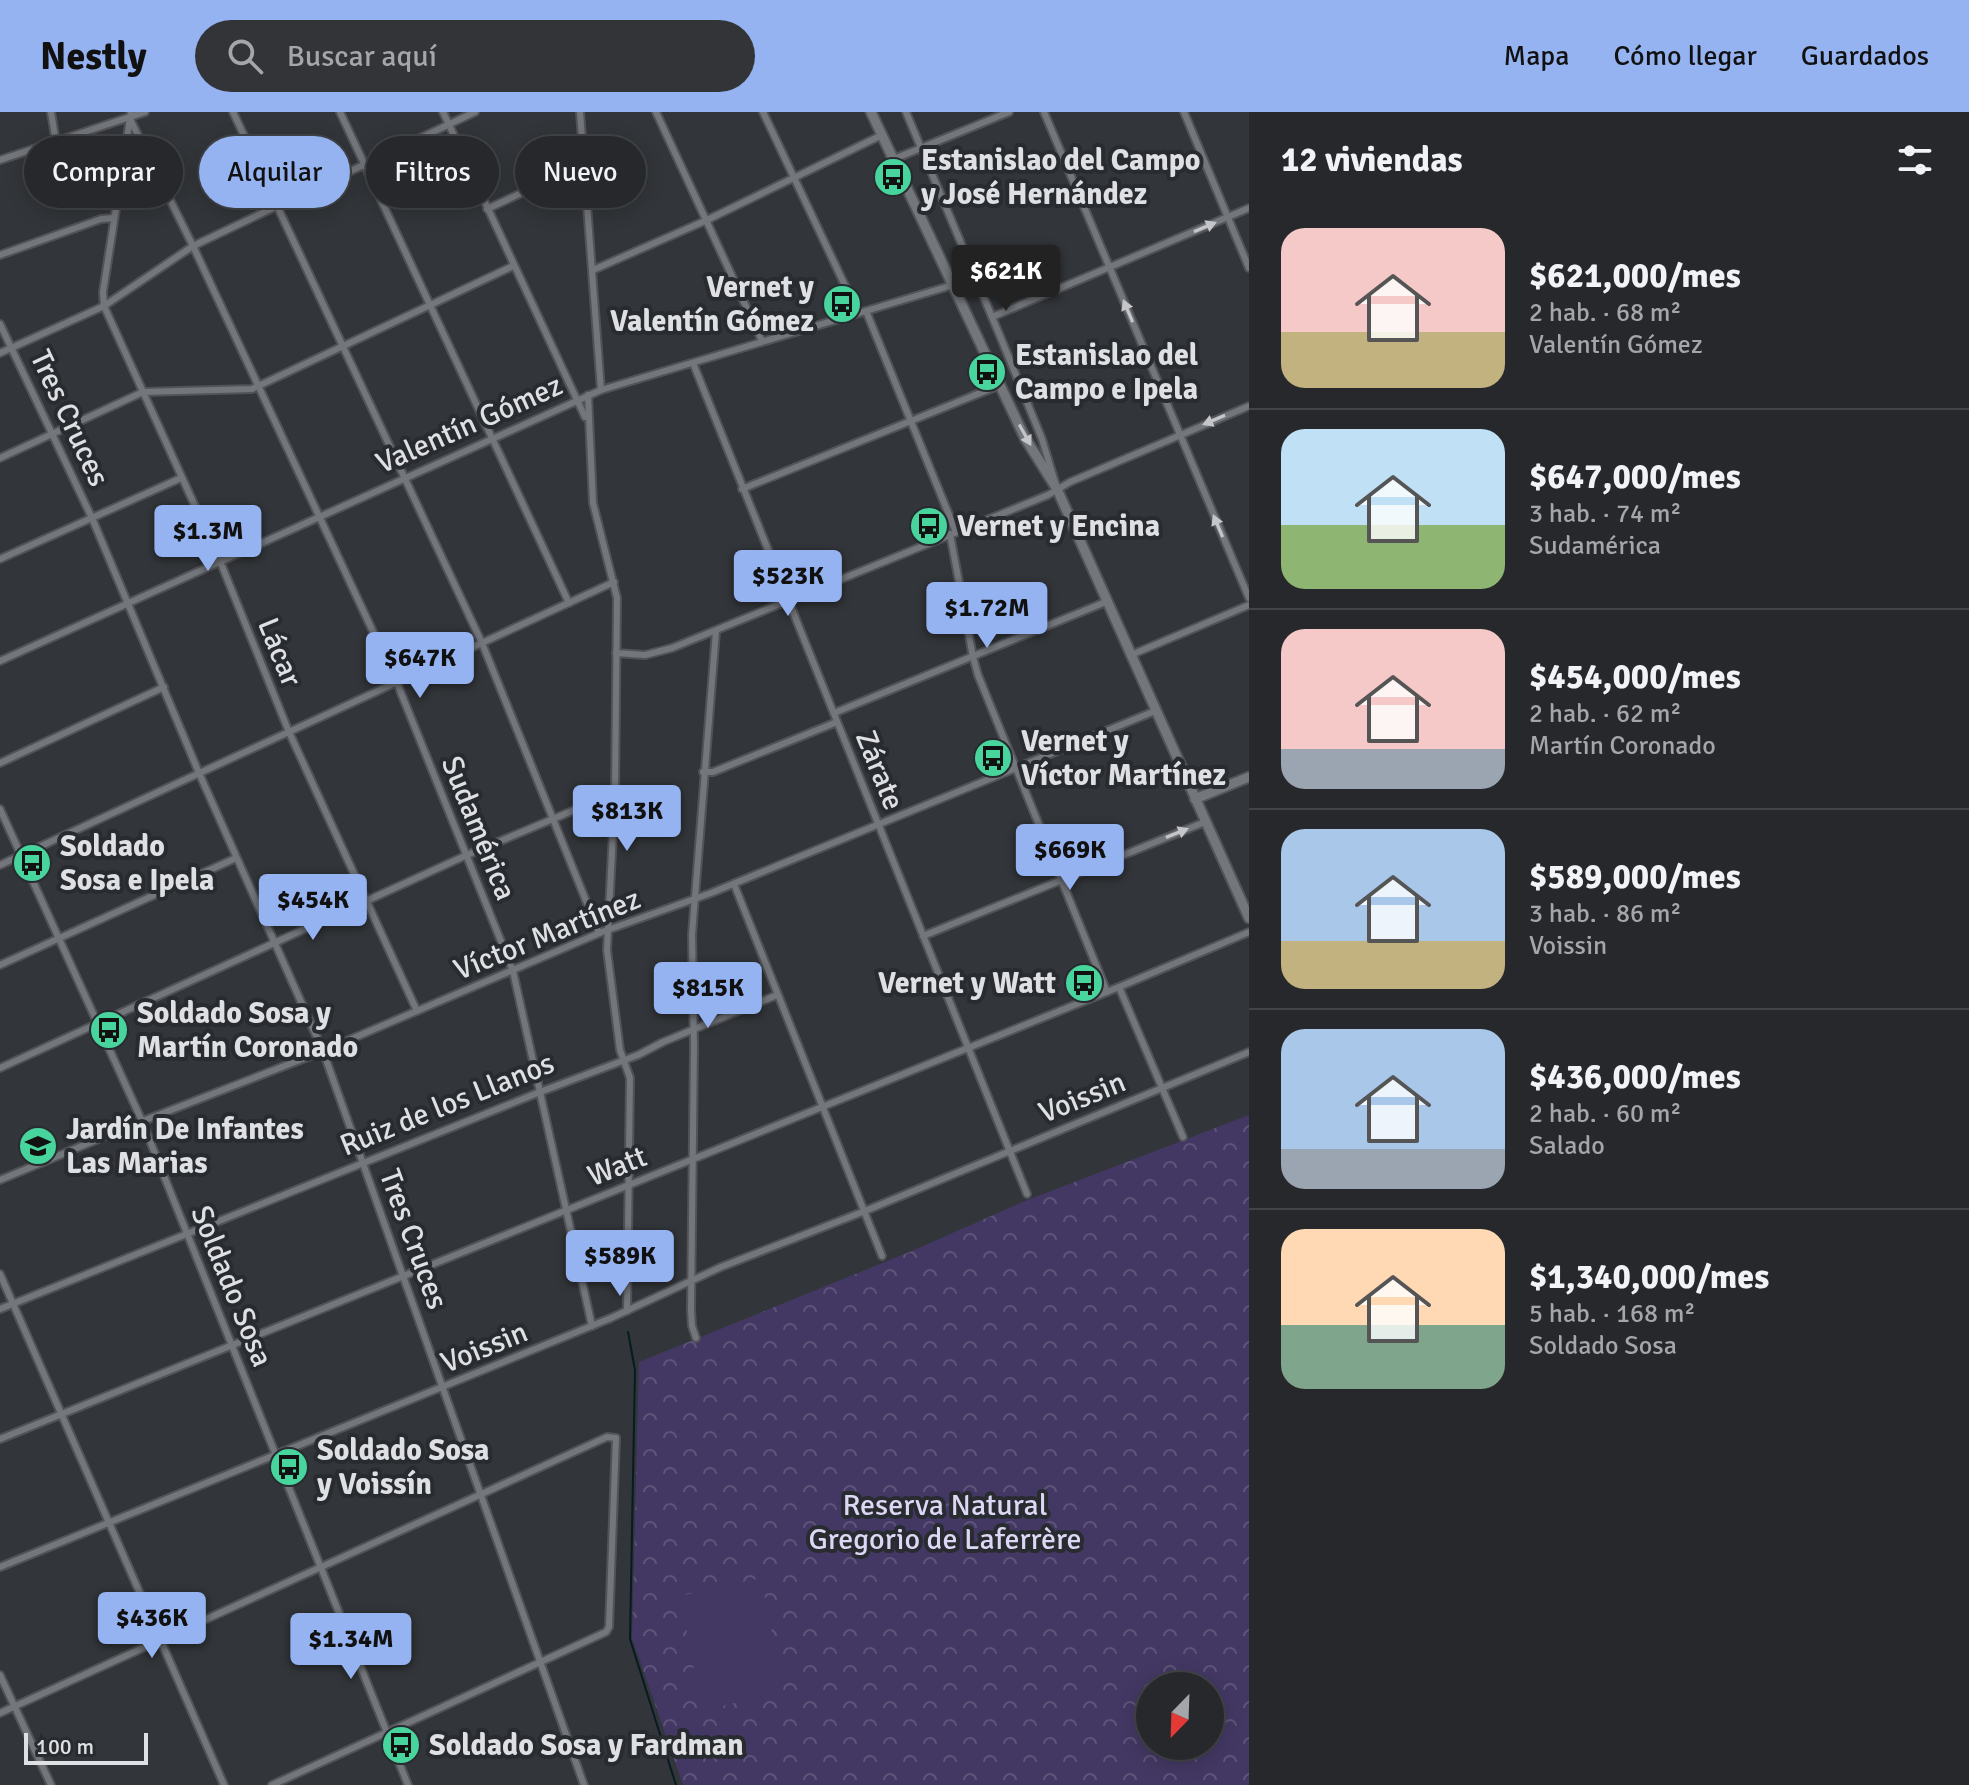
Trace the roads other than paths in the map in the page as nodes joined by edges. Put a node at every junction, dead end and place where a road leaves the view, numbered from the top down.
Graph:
1 (51, 112) edge
2 (145, 112) edge
3 (233, 112) edge
4 (340, 112) edge
5 (443, 112) edge
6 (475, 112) edge
7 (580, 112) edge
8 (656, 112) edge
9 (763, 112) edge
10 (871, 112) edge
11 (906, 112) edge
12 (1009, 112) edge
13 (1044, 112) edge
14 (1184, 112) edge
15 (131, 116) edge
16 (449, 125) junction
17 (882, 135) junction
18 (55, 136) edge
19 (73, 136) edge
20 (244, 136) edge
21 (582, 136) edge
22 (922, 149) junction
23 (24, 152) edge
24 (894, 159) junction
25 (0, 160) edge
26 (364, 164) junction
27 (350, 171) edge
28 (795, 179) junction
29 (515, 196) edge
30 (272, 208) edge
31 (277, 208) edge
32 (588, 208) edge
33 (1249, 208) edge
34 (487, 209) junction
35 (1228, 217) junction
36 (114, 218) junction
37 (707, 220) junction
38 (193, 246) junction
39 (0, 255) edge
40 (513, 266) junction
41 (1109, 267) junction
42 (1249, 268) edge
43 (593, 270) junction
44 (974, 275) junction
45 (953, 285) junction
46 (430, 305) junction
47 (104, 306) junction
48 (866, 311) junction
49 (858, 313) junction
50 (992, 317) junction
51 (0, 324) edge
52 (762, 341) junction
53 (343, 346) junction
54 (13, 347) junction
55 (0, 353) edge
56 (693, 363) junction
57 (1000, 385) junction
58 (259, 387) junction
59 (601, 390) junction
60 (143, 392) junction
61 (588, 395) junction
62 (577, 400) junction
63 (1249, 406) edge
64 (587, 420) junction
65 (912, 420) junction
66 (54, 434) junction
67 (1180, 435) junction
68 (492, 439) junction
69 (0, 458) edge
70 (405, 476) junction
71 (181, 478) junction
72 (742, 489) junction
73 (1057, 489) junction
74 (319, 516) junction
75 (92, 518) junction
76 (953, 533) junction
77 (0, 559) edge
78 (220, 561) junction
79 (614, 582) junction
80 (1249, 598) edge
81 (1108, 601) junction
82 (789, 602) junction
83 (129, 603) junction
84 (569, 603) junction
85 (1249, 605) edge
86 (716, 631) junction
87 (482, 643) junction
88 (616, 653) junction
89 (1131, 655) junction
90 (973, 657) junction
91 (0, 661) edge
92 (397, 683) junction
93 (164, 687) junction
94 (1155, 711) junction
95 (834, 713) junction
96 (837, 722) junction
97 (289, 732) junction
98 (0, 763) edge
99 (1015, 767) junction
100 (703, 772) junction
101 (199, 773) junction
102 (1249, 777) edge
103 (615, 793) junction
104 (1195, 799) junction
105 (0, 809) edge
106 (552, 819) junction
107 (1205, 822) junction
108 (878, 823) junction
109 (467, 855) junction
110 (21, 856) junction
111 (236, 858) junction
112 (0, 865) edge
113 (1061, 880) junction
114 (734, 884) junction
115 (694, 899) junction
116 (367, 900) junction
117 (1246, 906) edge
118 (1249, 918) edge
119 (609, 930) junction
120 (1249, 932) edge
121 (599, 933) junction
122 (923, 936) junction
123 (60, 938) junction
124 (277, 942) junction
125 (0, 965) edge
126 (513, 971) junction
127 (1119, 987) junction
128 (1107, 992) junction
129 (777, 995) junction
130 (417, 1011) junction
131 (98, 1022) junction
132 (693, 1030) junction
133 (968, 1047) junction
134 (323, 1051) junction
135 (1249, 1052) edge
136 (624, 1061) junction
137 (0, 1068) edge
138 (1161, 1089) junction
139 (540, 1092) junction
140 (822, 1107) junction
141 (142, 1121) junction
142 (1183, 1137) dead end
143 (1010, 1151) junction
144 (693, 1160) junction
145 (364, 1163) junction
146 (0, 1180) edge
147 (627, 1185) junction
148 (1027, 1194) dead end
149 (565, 1210) junction
150 (865, 1211) junction
151 (188, 1234) junction
152 (882, 1256) dead end
153 (0, 1274) edge
154 (404, 1277) junction
155 (692, 1281) junction
156 (13, 1304) junction
157 (0, 1309) edge
158 (627, 1311) junction
159 (592, 1326) junction
160 (696, 1338) dead end
161 (233, 1346) junction
162 (444, 1387) junction
163 (63, 1415) junction
164 (0, 1439) edge
165 (276, 1455) junction
166 (481, 1493) junction
167 (108, 1523) junction
168 (321, 1566) junction
169 (0, 1567) edge
170 (160, 1641) junction
171 (541, 1663) junction
172 (0, 1675) edge
173 (14, 1706) junction
174 (0, 1713) edge
175 (387, 1732) junction
176 (51, 1785) edge
177 (224, 1785) edge
178 (272, 1785) edge
179 (408, 1785) edge
180 (584, 1785) edge

1 - 18 street
2 - 15 street
3 - 20 street
4 - 26 street
5 - 16 street
6 - 16 street
7 - 21 street
8 - 37 street
9 - 28 street
10 - 17 street
11 - 22 street
12 - 22 street
13 - 41 street
14 - 35 street
15 - 19 street
15 - 36 street, Lácar
15 - 38 street, Sudamérica
16 - 26 street
16 - 34 street
17 - 24 street
17 - 28 street
22 - 24 street
22 - 44 street
23 - 25 street
24 - 45 street
26 - 27 street
26 - 46 street
28 - 37 street
28 - 49 street
29 - 34 street
30 - 38 street
31 - 53 street
32 - 43 street
33 - 35 street
34 - 40 street
41 -> 35 street
35 - 42 street
36 - 39 street
36 - 47 street, Lácar
37 - 43 street
37 - 52 street
38 - 47 street
38 - 58 street, Sudamérica
40 - 46 street
40 - 62 street
41 - 50 street
67 -> 41 street
43 - 59 street
44 - 45 street, Valentín Gómez
44 - 50 street
45 - 48 street, Valentín Gómez
45 - 57 street
46 - 53 street
46 - 68 street
47 - 54 street
47 - 60 street, Lácar
48 - 49 street, Valentín Gómez
48 - 65 street
49 - 52 street, Valentín Gómez
50 - 73 street
51 - 54 street, Tres Cruces
52 - 56 street, Valentín Gómez
53 - 58 street
53 - 70 street
54 - 55 street
54 - 66 street, Tres Cruces
56 - 59 street, Valentín Gómez
56 - 72 street, Zárate
57 - 65 street
57 -> 73 street
58 - 60 street
58 - 74 street, Sudamérica
59 - 61 street, Valentín Gómez
60 - 66 street
60 - 71 street, Lácar
61 - 62 street, Valentín Gómez
61 - 64 street
62 - 64 street
62 - 68 street, Valentín Gómez
63 -> 67 street
64 - 79 street
65 - 72 street
65 - 76 street
66 - 69 street
66 - 75 street, Tres Cruces
67 - 73 street
80 -> 67 street
68 - 70 street, Valentín Gómez
68 - 84 street
70 - 74 street, Valentín Gómez
70 - 87 street
71 - 75 street
71 - 78 street, Lácar
72 - 82 street, Zárate
73 - 76 street
73 - 81 street
74 - 78 street, Valentín Gómez
74 - 92 street, Sudamérica
75 - 77 street
75 - 83 street, Tres Cruces
76 - 82 street
76 - 90 street
78 - 83 street, Valentín Gómez
78 - 97 street, Lácar
79 - 84 street
79 - 88 street
81 - 89 street
81 - 90 street
82 - 86 street
82 - 95 street, Zárate
83 - 91 street, Valentín Gómez
83 - 93 street, Tres Cruces
84 - 87 street
85 - 89 street
86 - 88 street
86 - 100 street
87 - 92 street
87 - 106 street
88 - 103 street
89 - 94 street
90 - 95 street
90 - 99 street
92 - 97 street
92 - 109 street, Sudamérica
93 - 98 street
93 - 101 street, Tres Cruces
94 - 99 street, Víctor Martínez
94 - 104 street
95 - 96 street, Zárate
96 - 100 street
96 - 108 street, Zárate
97 - 101 street
97 - 116 street, Lácar
99 - 108 street, Víctor Martínez
99 - 113 street
100 - 115 street
101 - 110 street
101 - 111 street, Tres Cruces
102 - 104 street
103 - 106 street
103 - 119 street
104 - 107 street
105 - 110 street, Soldado Sosa
106 - 109 street
106 - 121 street
113 -> 107 street
107 - 117 street
108 - 114 street, Víctor Martínez
108 - 122 street, Zárate
109 - 116 street
109 - 126 street, Sudamérica
110 - 112 street
110 - 123 street, Soldado Sosa
111 - 123 street
111 - 124 street, Tres Cruces
113 - 122 street
113 - 128 street
114 - 115 street, Víctor Martínez
114 - 129 street
115 - 119 street, Víctor Martínez
115 - 132 street
116 - 124 street
116 - 130 street, Lácar
117 - 118 street
119 - 121 street, Víctor Martínez
119 - 136 street
120 - 127 street, Watt
121 - 126 street, Víctor Martínez
122 - 133 street, Zárate
123 - 125 street
123 - 131 street, Soldado Sosa
124 - 131 street
124 - 134 street, Tres Cruces
126 - 130 street, Víctor Martínez
126 - 139 street, Sudamérica
127 - 128 street, Watt
127 - 138 street
128 - 133 street, Watt
129 - 132 street, Ruiz de los Llanos
129 - 140 street
130 - 134 street, Víctor Martínez
131 - 137 street
131 - 141 street, Soldado Sosa
132 - 136 street, Ruiz de los Llanos
132 - 144 street
133 - 140 street, Watt
133 - 143 street, Zárate
134 - 141 street, Víctor Martínez
134 - 145 street, Tres Cruces
135 - 138 street, Voissin
136 - 139 street, Ruiz de los Llanos
136 - 147 street
138 - 142 street
138 - 143 street, Voissin
139 - 145 street, Ruiz de los Llanos
139 - 149 street, Sudamérica
140 - 144 street, Watt
140 - 150 street
141 - 146 street, Víctor Martínez
141 - 151 street, Soldado Sosa
143 - 148 street, Zárate
143 - 150 street, Voissin
144 - 147 street, Watt
144 - 155 street
145 - 151 street, Ruiz de los Llanos
145 - 154 street, Tres Cruces
147 - 149 street, Watt
147 - 158 street
149 - 154 street, Watt
149 - 159 street, Sudamérica
150 - 152 street
150 - 155 street, Voissin
151 - 156 street, Ruiz de los Llanos
151 - 161 street, Soldado Sosa
153 - 156 street
154 - 161 street, Watt
154 - 162 street, Tres Cruces
155 - 158 street, Voissin
155 - 160 street
156 - 157 street, Ruiz de los Llanos
156 - 163 street
158 - 159 street, Voissin
159 - 162 street, Voissin
161 - 163 street, Watt
161 - 165 street, Soldado Sosa
162 - 165 street, Voissin
162 - 166 street, Tres Cruces
163 - 164 street, Watt
163 - 167 street
165 - 167 street, Voissin
165 - 168 street, Soldado Sosa
166 - 168 street
166 - 171 street, Tres Cruces
166 - 171 street
167 - 169 street, Voissin
167 - 170 street
168 - 170 street
168 - 175 street, Soldado Sosa
170 - 173 street
170 - 177 street
171 - 175 street
171 - 180 street, Tres Cruces
172 - 173 street
173 - 174 street
173 - 176 street
175 - 178 street
175 - 179 street, Soldado Sosa

